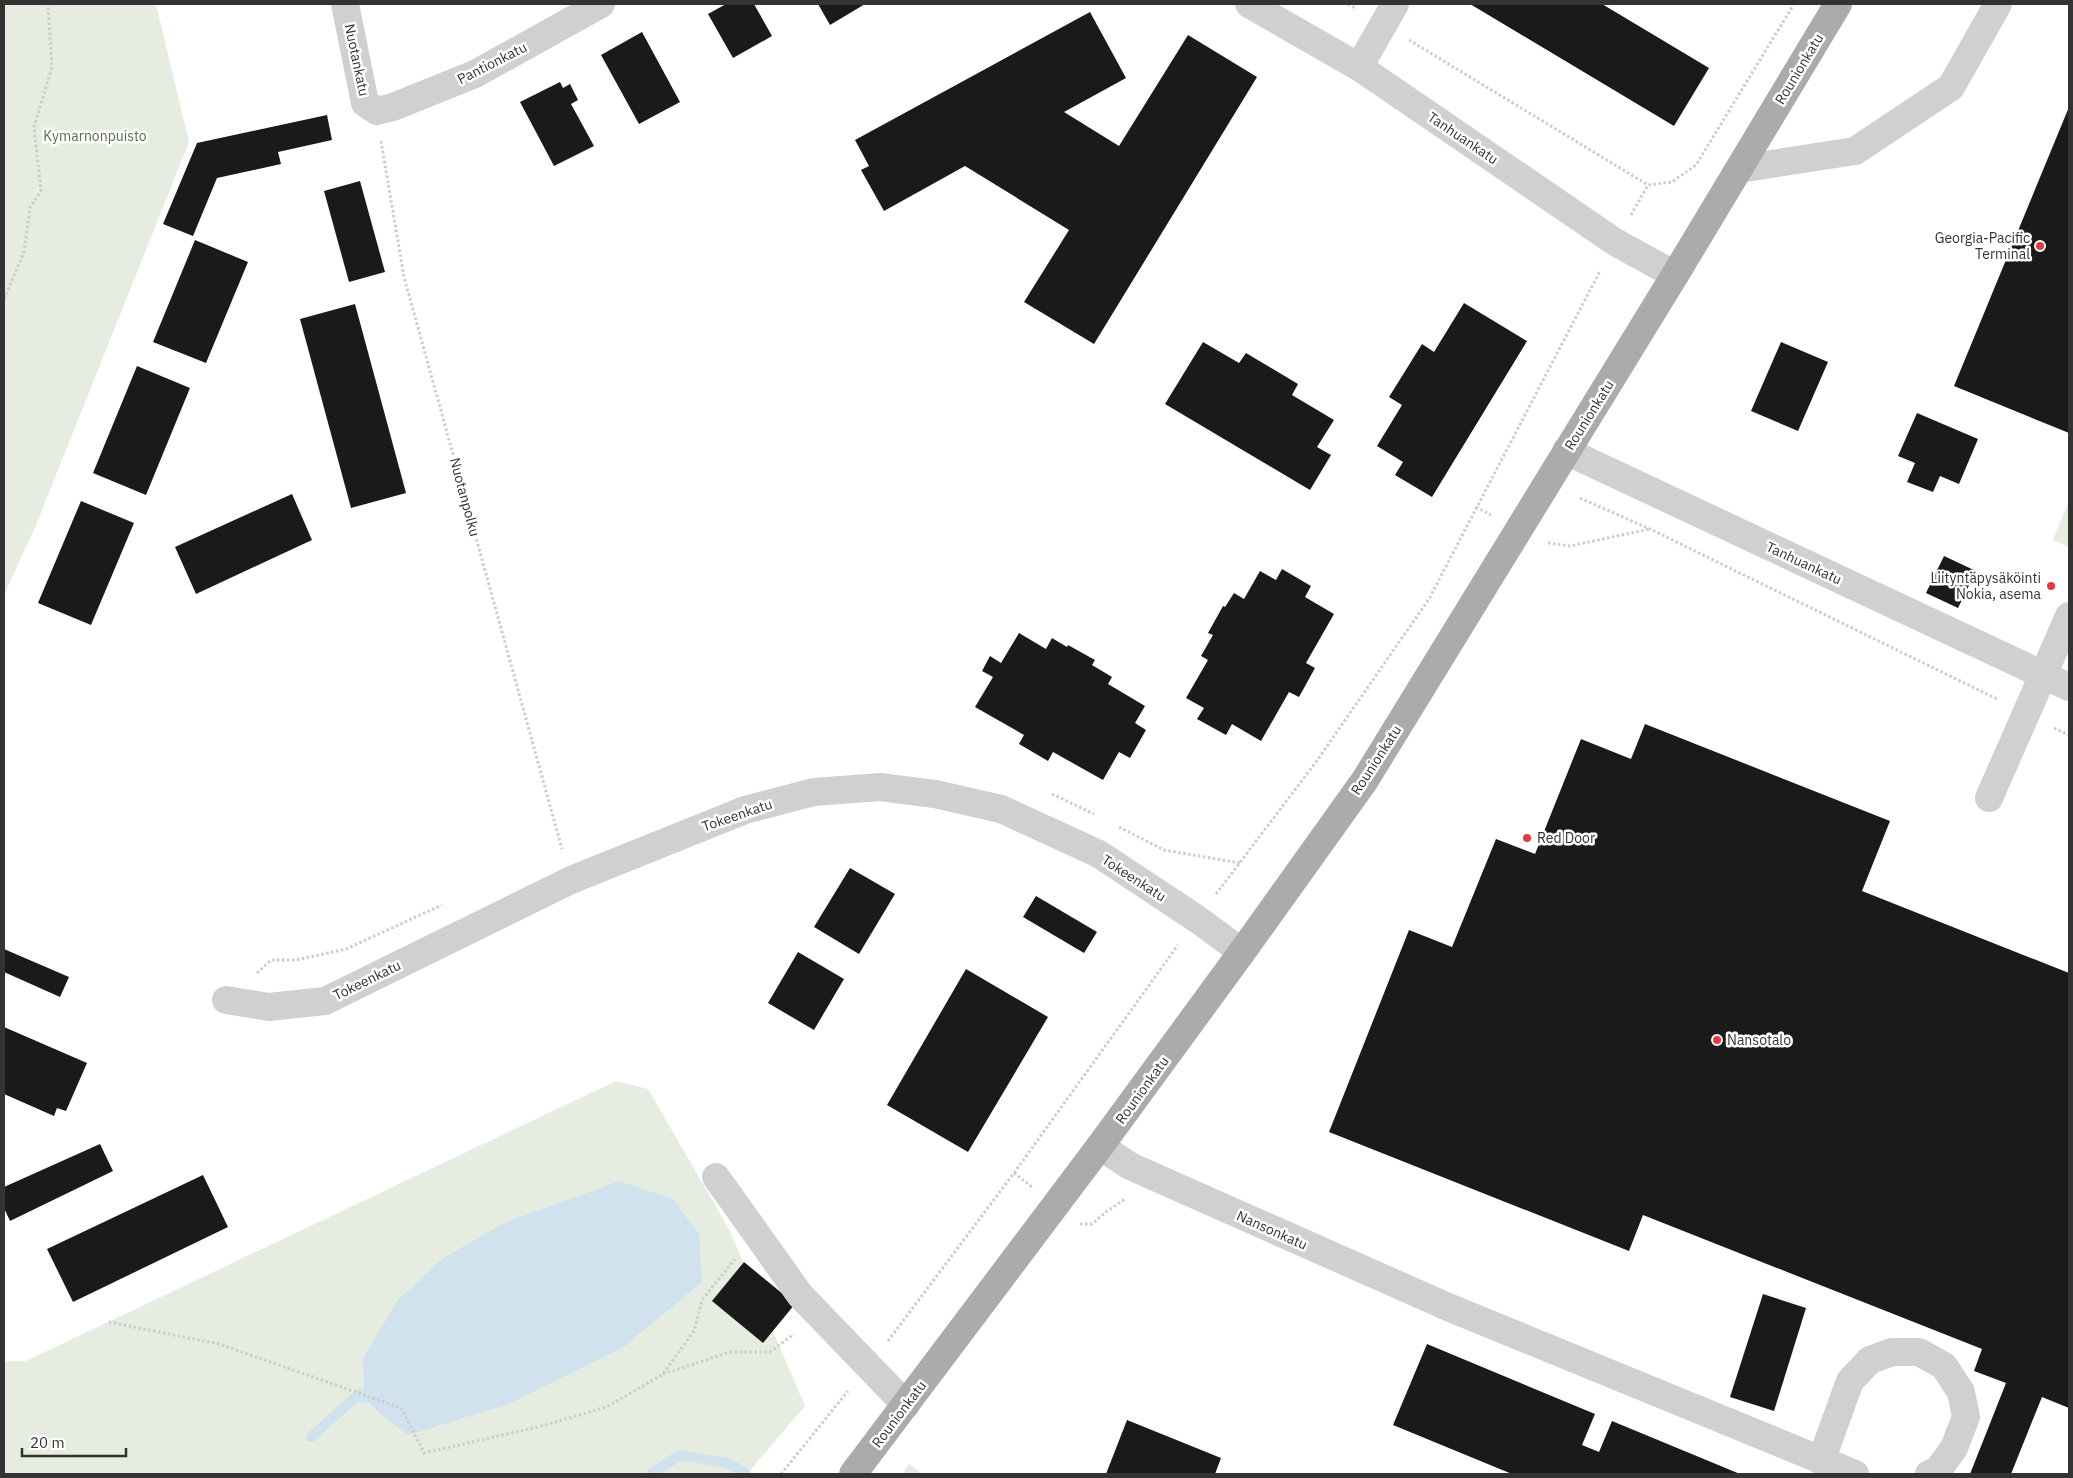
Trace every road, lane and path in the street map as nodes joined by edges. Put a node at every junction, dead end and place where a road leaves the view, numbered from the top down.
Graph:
1 (48, 4) edge
2 (345, 4) edge
3 (601, 4) edge
4 (1249, 4) edge
5 (1348, 4) edge
6 (1794, 4) edge
7 (1838, 4) edge
8 (1998, 4) edge
9 (1389, 14) edge
10 (1359, 67) junction
11 (376, 111) junction
12 (1739, 169) junction
13 (1648, 186) junction
14 (1615, 242) junction
15 (1675, 275) junction
16 (4, 299) edge
17 (1566, 451) junction
18 (1580, 498) dead end
19 (1650, 529) junction
20 (1548, 543) dead end
21 (2069, 616) edge
22 (2042, 674) junction
23 (2069, 687) edge
24 (2026, 714) junction
25 (2069, 735) edge
26 (1989, 798) dead end
27 (571, 880) junction
28 (1197, 919) junction
29 (1242, 952) junction
30 (226, 1000) dead end
31 (1100, 1146) junction
32 (716, 1177) dead end
33 (756, 1233) junction
34 (820, 1315) junction
35 (109, 1322) dead end
36 (869, 1365) junction
37 (662, 1375) junction
38 (906, 1405) junction
39 (1821, 1461) junction
40 (781, 1474) edge
41 (853, 1474) edge
42 (1855, 1474) edge
43 (1930, 1474) edge

1 - 16 path
2 - 11 street, Nuotankatu
3 - 11 street, Pantionkatu
4 - 10 street, Tanhuankatu
5 - 9 path
6 - 13 path
7 - 12 main road, Rounionkatu
8 - 12 street
9 - 10 street
9 - 13 path
10 - 14 street, Tanhuankatu
11 - 27 path, Nuotanpolku
12 - 15 main road, Rounionkatu
13 - 14 path
14 - 15 street, Tanhuankatu
14 - 28 path
15 - 17 main road, Rounionkatu
17 - 22 street, Tanhuankatu
17 - 29 main road, Rounionkatu
18 - 19 path
19 - 20 path
19 - 24 path
21 - 22 street
22 - 23 street, Tanhuankatu
22 - 24 street
24 - 25 path
24 - 26 street
27 - 28 street, Tokeenkatu
27 - 30 street, Tokeenkatu
28 - 29 street, Tokeenkatu
28 - 36 path
29 - 31 main road, Rounionkatu
31 - 38 main road, Rounionkatu
31 - 39 street, Nansonkatu
32 - 33 street
33 - 34 street
33 - 37 path
34 - 36 street
34 - 37 path
35 - 37 path
36 - 38 street
36 - 40 path
38 - 41 main road, Rounionkatu
39 - 42 street, Nansonkatu
39 - 43 street

